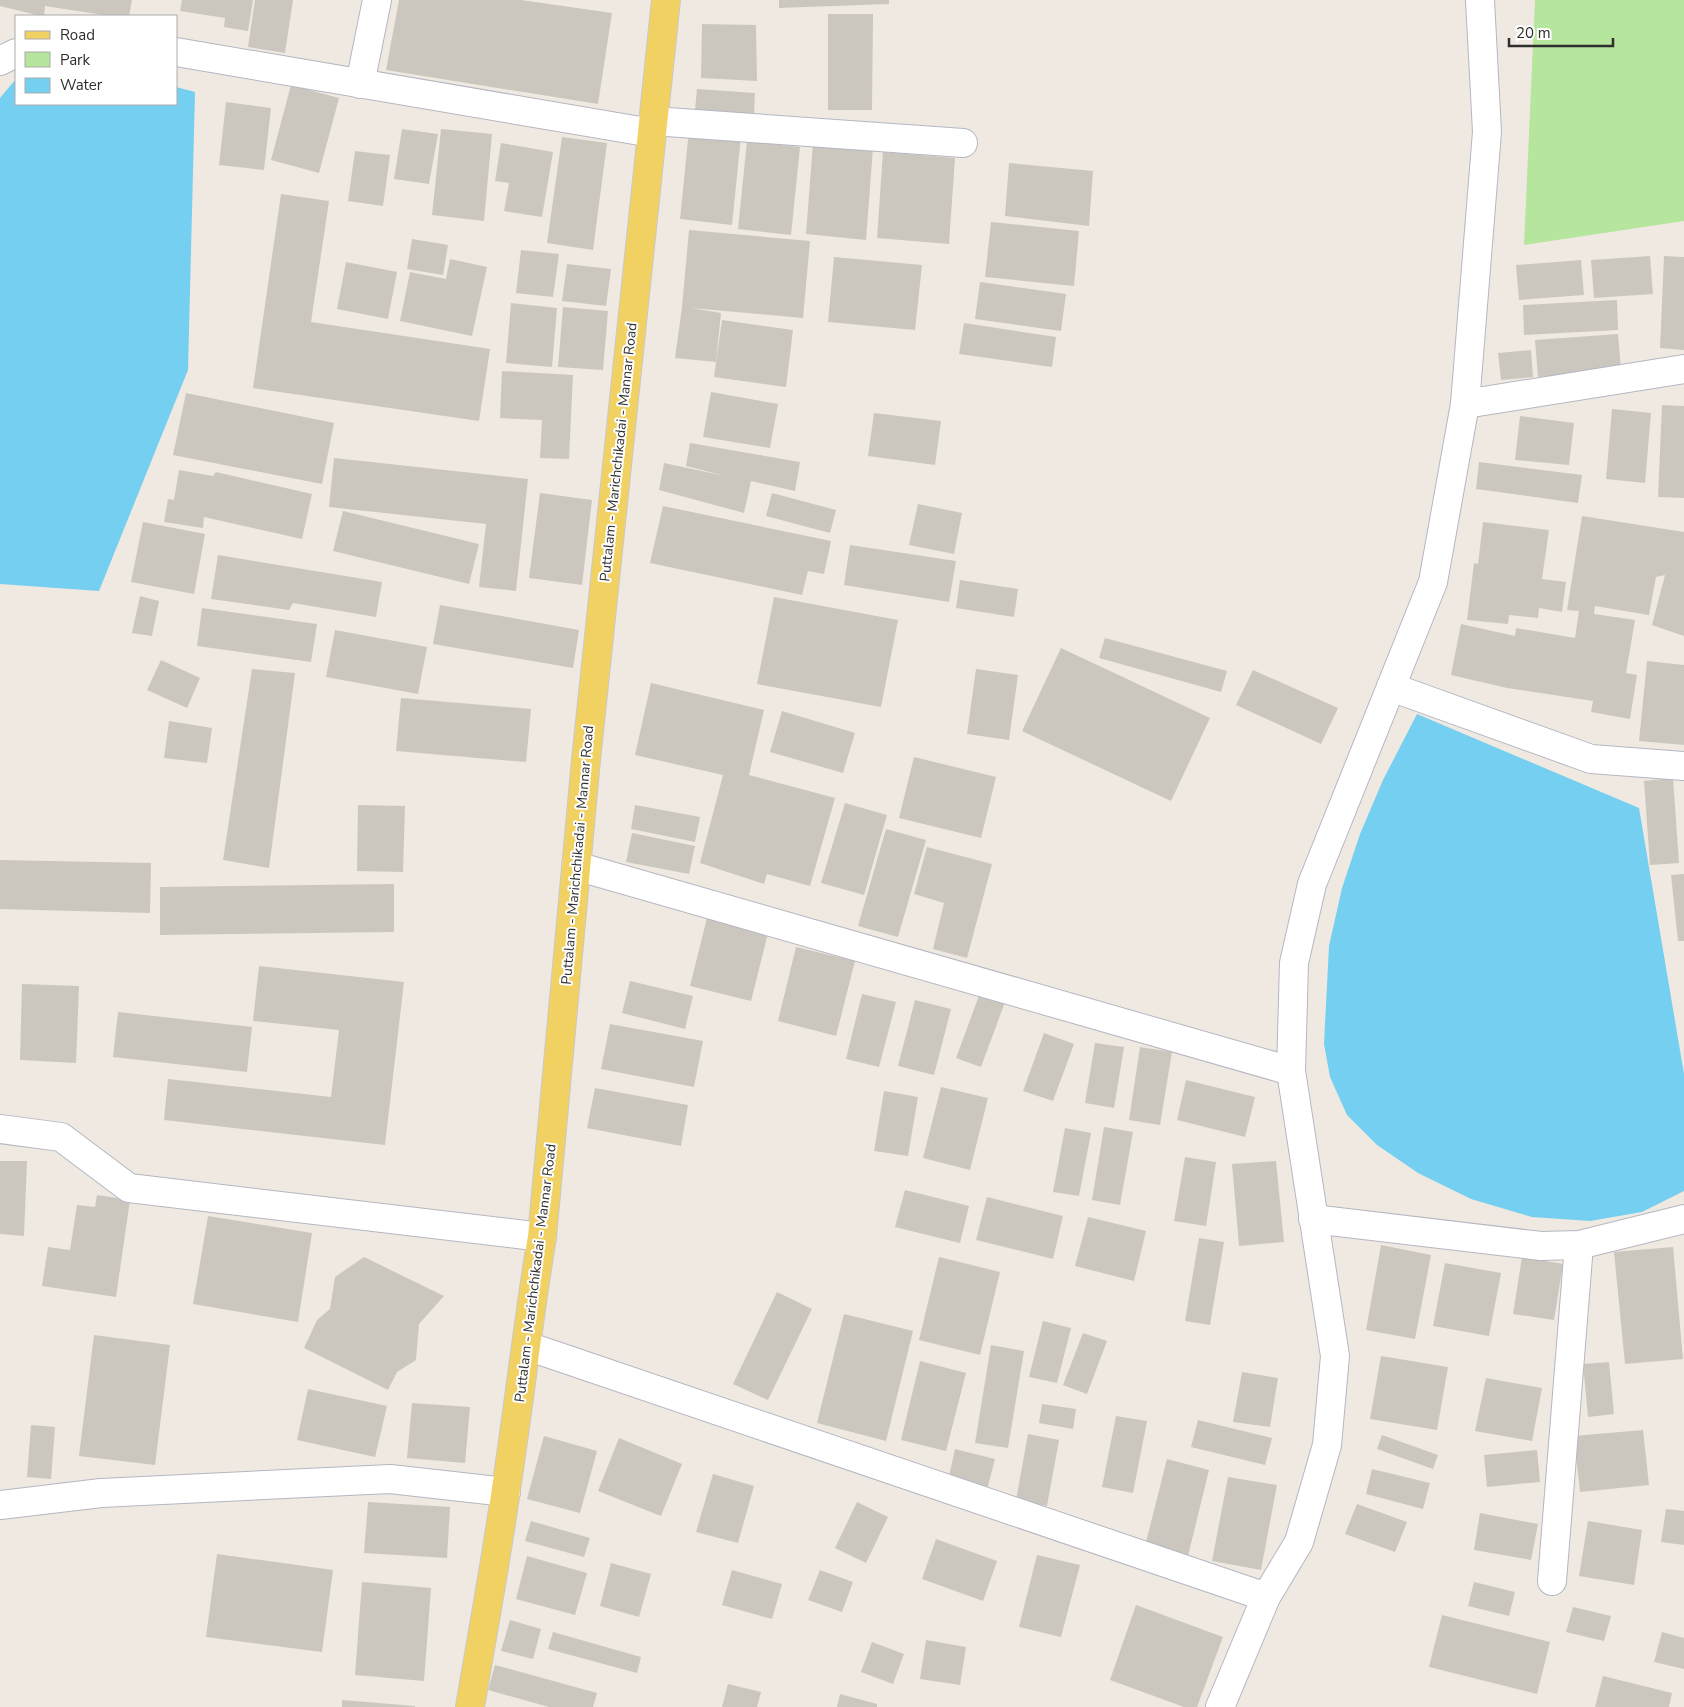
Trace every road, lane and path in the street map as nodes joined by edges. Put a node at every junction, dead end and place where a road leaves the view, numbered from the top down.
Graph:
1 (377, 0) edge
2 (666, 0) edge
3 (1480, 0) edge
4 (178, 52) edge
5 (15, 54) edge
6 (0, 61) edge
7 (360, 84) junction
8 (652, 127) junction
9 (963, 143) dead end
10 (1684, 369) edge
11 (1465, 404) junction
12 (1391, 687) junction
13 (1684, 766) edge
14 (576, 866) junction
15 (1291, 1071) junction
16 (0, 1129) edge
17 (1313, 1219) junction
18 (1684, 1219) edge
19 (542, 1237) junction
20 (1579, 1245) junction
21 (527, 1346) junction
22 (506, 1492) junction
23 (0, 1506) edge
24 (1552, 1581) dead end
25 (1266, 1597) junction
26 (470, 1707) edge
27 (1220, 1707) edge

1 - 7 street
2 - 8 main road, Puttalam - Marichchikadai - Mannar Road
3 - 11 street
4 - 7 street
5 - 6 street
7 - 8 street
8 - 9 street
8 - 14 main road, Puttalam - Marichchikadai - Mannar Road
10 - 11 street
11 - 12 street
12 - 13 street
12 - 15 street
14 - 15 street
14 - 19 main road, Puttalam - Marichchikadai - Mannar Road
15 - 17 street
16 - 19 street
17 - 20 street
17 - 25 street
18 - 20 street
19 - 21 main road, Puttalam - Marichchikadai - Mannar Road
20 - 24 street
21 - 22 main road, Puttalam - Marichchikadai - Mannar Road
21 - 25 street
22 - 23 street
22 - 26 main road, Puttalam - Marichchikadai - Mannar Road
25 - 27 street

